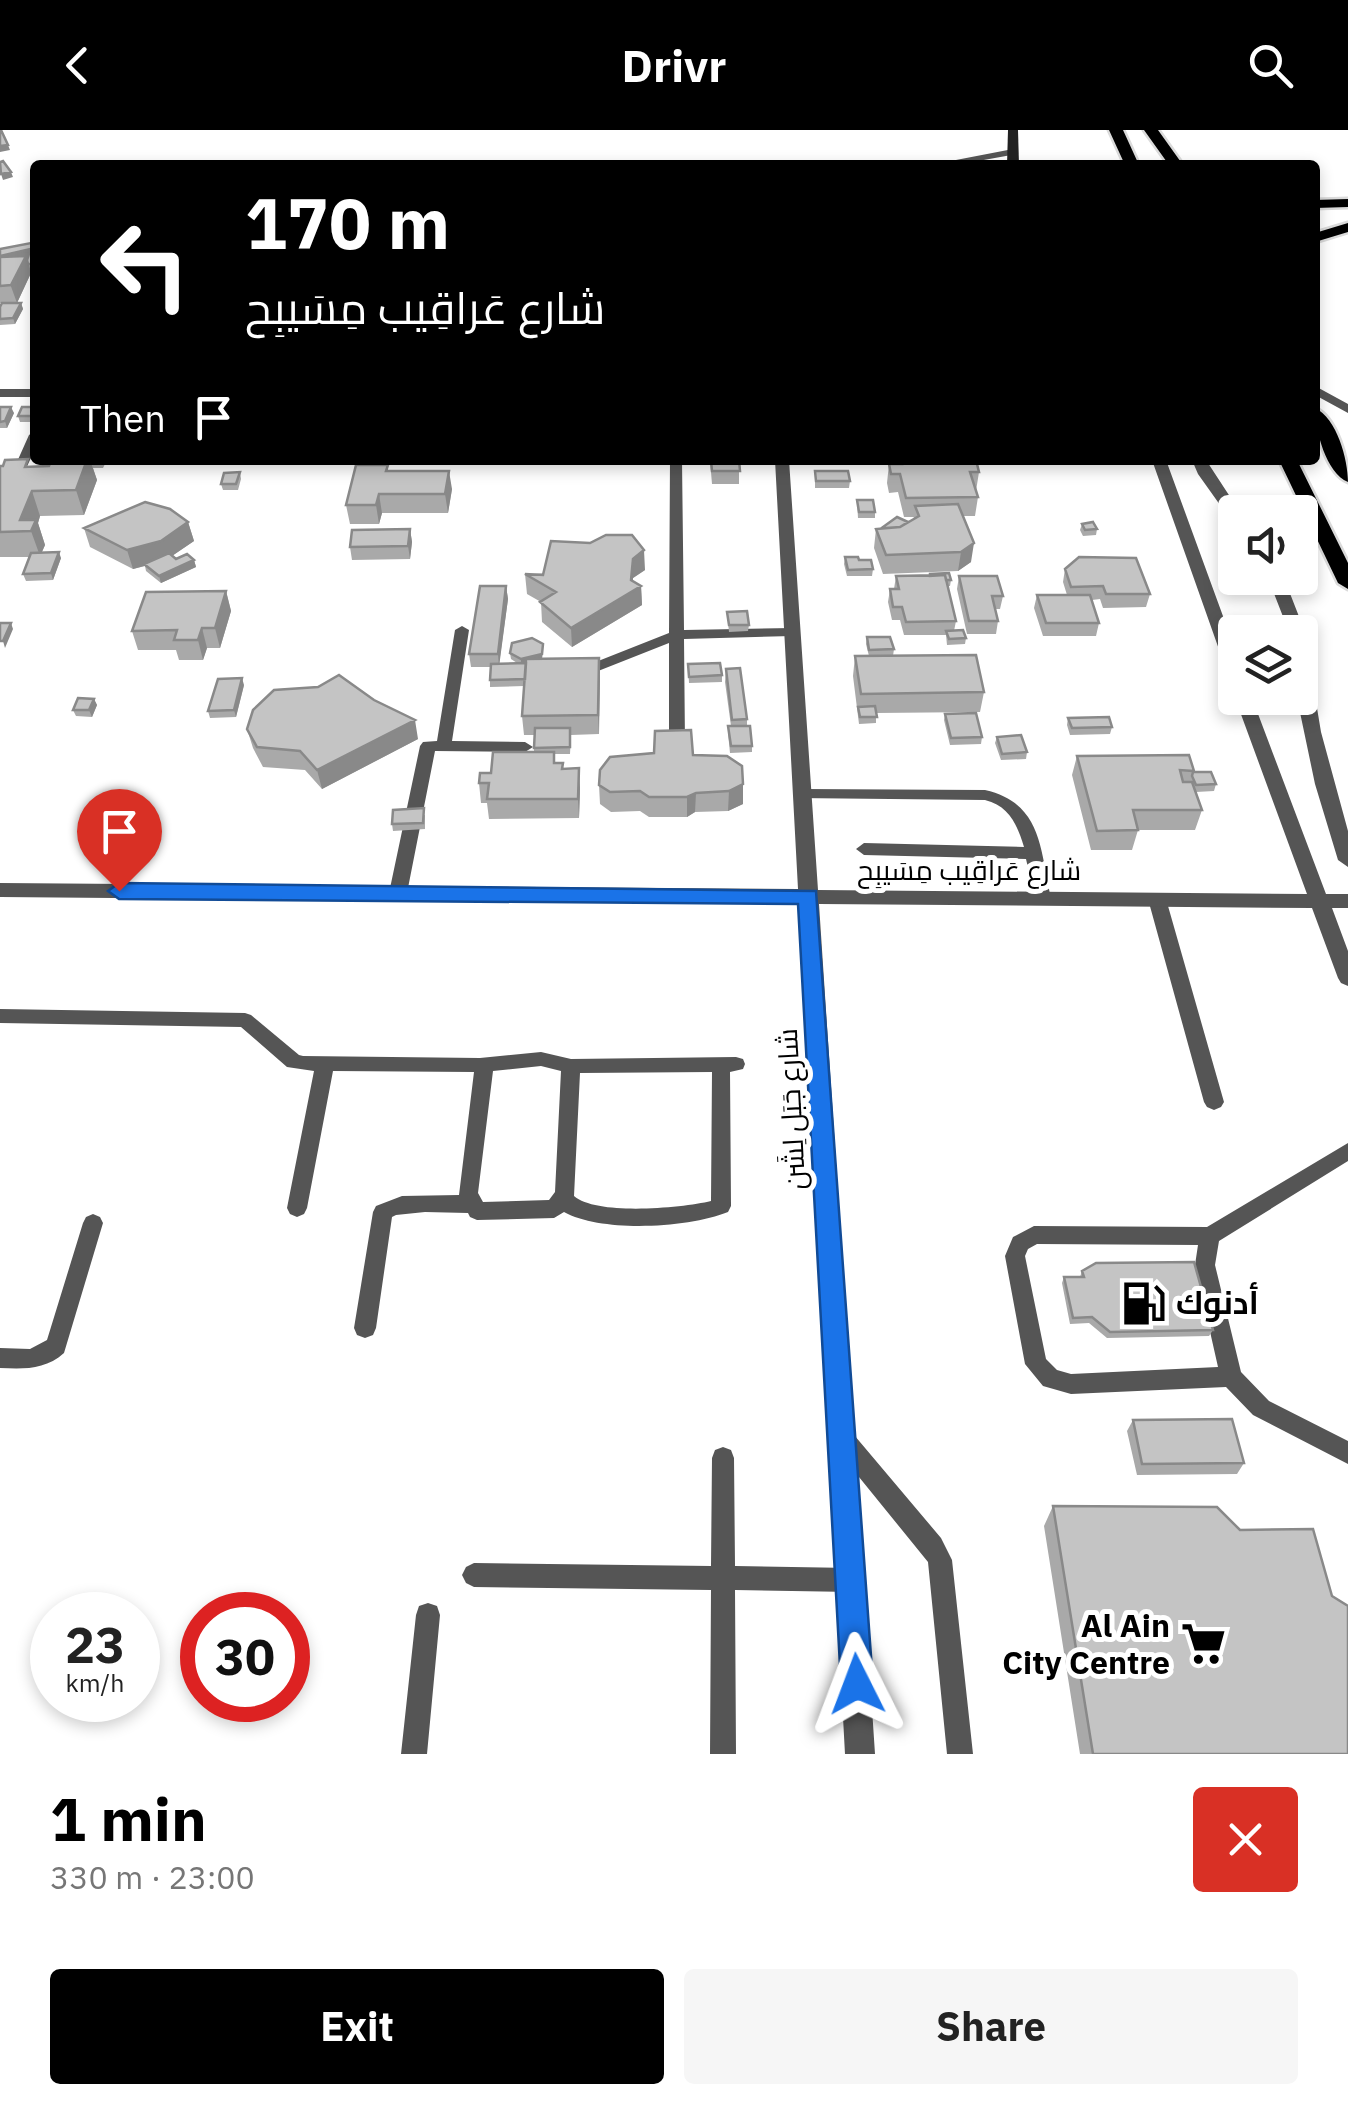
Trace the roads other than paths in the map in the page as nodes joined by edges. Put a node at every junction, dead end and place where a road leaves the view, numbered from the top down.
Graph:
1 (1013, 130) edge
2 (1116, 130) edge
3 (1154, 130) edge
4 (1013, 159) edge
5 (1130, 160) edge
6 (1172, 160) edge
7 (1348, 202) edge
8 (1320, 204) edge
9 (1348, 226) edge
10 (1320, 236) edge
11 (0, 393) edge
12 (30, 393) edge
13 (1320, 393) edge
14 (1348, 409) edge
15 (1320, 423) edge
16 (30, 446) edge
17 (676, 465) edge
18 (782, 465) edge
19 (1161, 465) edge
20 (1202, 465) edge
21 (1290, 465) edge
22 (18, 473) edge
23 (1348, 477) edge
24 (1222, 495) edge
25 (1348, 583) edge
26 (1218, 625) edge
27 (462, 630) dead end
28 (792, 632) junction
29 (678, 635) junction
30 (583, 672) edge
31 (1250, 715) edge
32 (1307, 715) edge
33 (677, 745) edge
34 (444, 746) junction
35 (526, 747) edge
36 (802, 794) junction
37 (864, 850) dead end
38 (1031, 853) junction
39 (1348, 860) edge
40 (0, 890) edge
41 (398, 893) junction
42 (808, 896) junction
43 (1042, 898) junction
44 (1158, 900) junction
45 (1320, 900) junction
46 (1348, 901) edge
47 (1348, 978) edge
48 (0, 1016) edge
49 (325, 1063) junction
50 (484, 1064) junction
51 (571, 1066) junction
52 (1214, 1102) dead end
53 (1348, 1151) edge
54 (563, 1198) junction
55 (470, 1204) junction
56 (297, 1208) dead end
57 (93, 1224) dead end
58 (1210, 1236) junction
59 (365, 1328) dead end
60 (0, 1358) edge
61 (1231, 1378) junction
62 (841, 1437) junction
63 (1348, 1452) edge
64 (722, 1458) dead end
65 (474, 1575) dead end
66 (722, 1579) junction
67 (852, 1580) junction
68 (428, 1615) dead end
69 (414, 1754) edge
70 (723, 1754) edge
71 (860, 1754) edge
72 (960, 1754) edge

1 - 4 main road
2 - 5 main road
3 - 6 main road
7 - 8 main road
9 - 10 main road
11 - 12 street
13 - 14 lane
15 - 23 main road
16 - 22 lane
17 - 29 lane
18 - 28 street, شارع جَبَل لِشَن
19 - 26 street
20 - 24 street
21 - 25 main road
27 - 34 lane
28 - 29 lane
28 - 36 street, شارع جَبَل لِشَن
29 - 30 lane
29 - 33 lane
31 - 45 street
32 - 39 street
34 - 35 lane
34 - 41 lane
36 - 38 lane
36 - 42 street, شارع جَبَل لِشَن
37 - 38 lane
38 - 43 lane
40 - 41 street, شارع عَراقِيب مِسَيبِح
41 - 42 street, شارع عَراقِيب مِسَيبِح
42 - 43 street, شارع عَراقِيب مِسَيبِح
42 - 62 street, شارع جَبَل لِشَن
43 - 44 street, شارع عَراقِيب مِسَيبِح
44 - 45 street, شارع عَراقِيب مِسَيبِح
44 - 52 lane
45 - 46 street, شارع عَراقِيب مِسَيبِح
45 - 47 street
48 - 49 lane
49 - 50 lane
49 - 56 lane
50 - 51 lane
50 - 55 lane
51 - 54 lane
51 - 54 lane
53 - 58 lane
54 - 55 lane
55 - 59 lane
57 - 60 lane
58 - 61 lane
58 - 61 lane
61 - 63 lane
62 - 67 street, شارع جَبَل لِشَن
62 - 72 lane
64 - 66 lane
65 - 66 lane
66 - 67 lane
66 - 70 lane
67 - 71 street, شارع جَبَل لِشَن
68 - 69 lane

